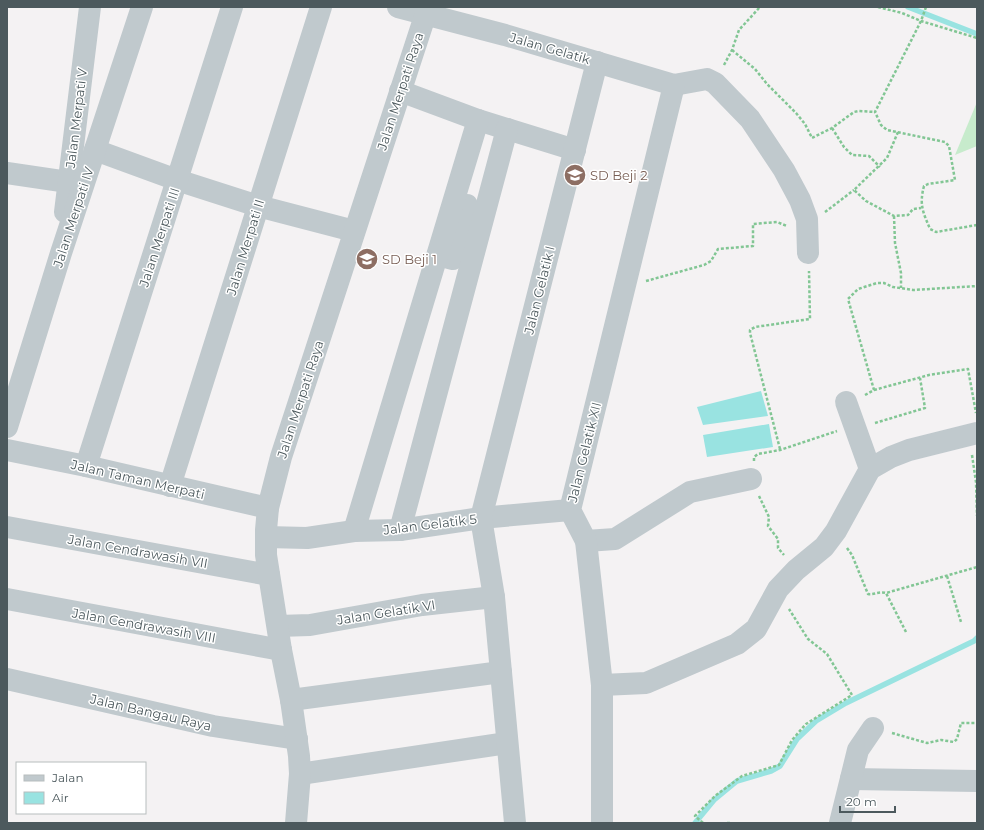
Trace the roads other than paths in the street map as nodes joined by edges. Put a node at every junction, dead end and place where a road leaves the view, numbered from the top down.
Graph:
1 (90, 7) edge
2 (142, 7) edge
3 (232, 7) edge
4 (321, 7) edge
5 (398, 7) edge
6 (425, 16) junction
7 (597, 62) junction
8 (674, 85) junction
9 (400, 91) junction
10 (478, 120) junction
11 (507, 129) junction
12 (95, 150) junction
13 (574, 150) junction
14 (477, 167) dead end
15 (7, 173) edge
16 (177, 180) junction
17 (68, 182) junction
18 (258, 206) junction
19 (354, 230) junction
20 (61, 253) junction
21 (808, 253) road end
22 (438, 255) junction
23 (846, 402) dead end
24 (7, 427) edge
25 (974, 429) edge
26 (7, 450) edge
27 (86, 466) junction
28 (870, 469) junction
29 (751, 479) road end
30 (170, 486) junction
31 (268, 508) junction
32 (570, 510) junction
33 (481, 518) junction
34 (7, 527) edge
35 (400, 530) junction
36 (354, 531) junction
37 (266, 537) junction
38 (586, 542) junction
39 (269, 575) junction
40 (494, 597) junction
41 (7, 599) edge
42 (278, 626) junction
43 (281, 650) junction
44 (501, 672) junction
45 (7, 679) edge
46 (602, 685) junction
47 (291, 700) junction
48 (872, 728) road end
49 (297, 739) junction
50 (507, 743) junction
51 (300, 774) junction
52 (851, 779) junction
53 (977, 781) edge
54 (296, 823) edge
55 (515, 823) edge
56 (602, 823) edge
57 (840, 823) edge

1 - 17 street, Jalan Merpati V
2 - 12 street, Jalan Merpati IV
3 - 16 street, Jalan Merpati III
4 - 18 street, Jalan Merpati II
5 - 6 street, Jalan Merpati Raya
6 - 7 street, Jalan Gelatik
6 - 9 street, Jalan Merpati Raya
7 - 8 street, Jalan Gelatik
7 - 13 street, Jalan Gelatik I
8 - 21 street
8 - 32 street, Jalan Gelatik XII
9 - 10 street
9 - 19 street, Jalan Merpati Raya
10 - 11 street
10 - 22 street
11 - 13 street
11 - 35 street
12 - 16 street
12 - 20 street, Jalan Merpati IV
13 - 33 street, Jalan Gelatik I
14 - 22 street
15 - 17 street
16 - 18 street
16 - 27 street, Jalan Merpati III
17 - 20 street, Jalan Merpati V
18 - 19 street
18 - 30 street, Jalan Merpati II
19 - 31 street, Jalan Merpati Raya
20 - 24 street, Jalan Merpati IV
22 - 36 street
23 - 28 street
25 - 28 street
26 - 27 street, Jalan Taman Merpati
27 - 30 street, Jalan Taman Merpati
28 - 46 street
29 - 38 street
30 - 31 street, Jalan Taman Merpati
31 - 37 street, Jalan Merpati Raya
32 - 33 street, Jalan Gelatik 5
32 - 38 street, Jalan Gelatik XII
33 - 35 street, Jalan Gelatik 5
33 - 40 street
34 - 39 street, Jalan Cendrawasih VII
35 - 36 street, Jalan Gelatik 5
36 - 37 street, Jalan Gelatik 5
37 - 39 street, Jalan Merpati Raya
38 - 46 street, Jalan Gelatik XII
39 - 42 street, Jalan Merpati Raya
40 - 42 street, Jalan Gelatik VI
40 - 44 street
41 - 43 street, Jalan Cendrawasih VIII
42 - 43 street, Jalan Merpati Raya
43 - 47 street, Jalan Merpati Raya
44 - 47 street
44 - 50 street
45 - 49 street, Jalan Bangau Raya
46 - 56 street, Jalan Gelatik XII
47 - 49 street, Jalan Merpati Raya
48 - 52 street
49 - 51 street, Jalan Merpati Raya
50 - 51 street
50 - 55 street
51 - 54 street, Jalan Merpati Raya
52 - 53 street
52 - 57 street

